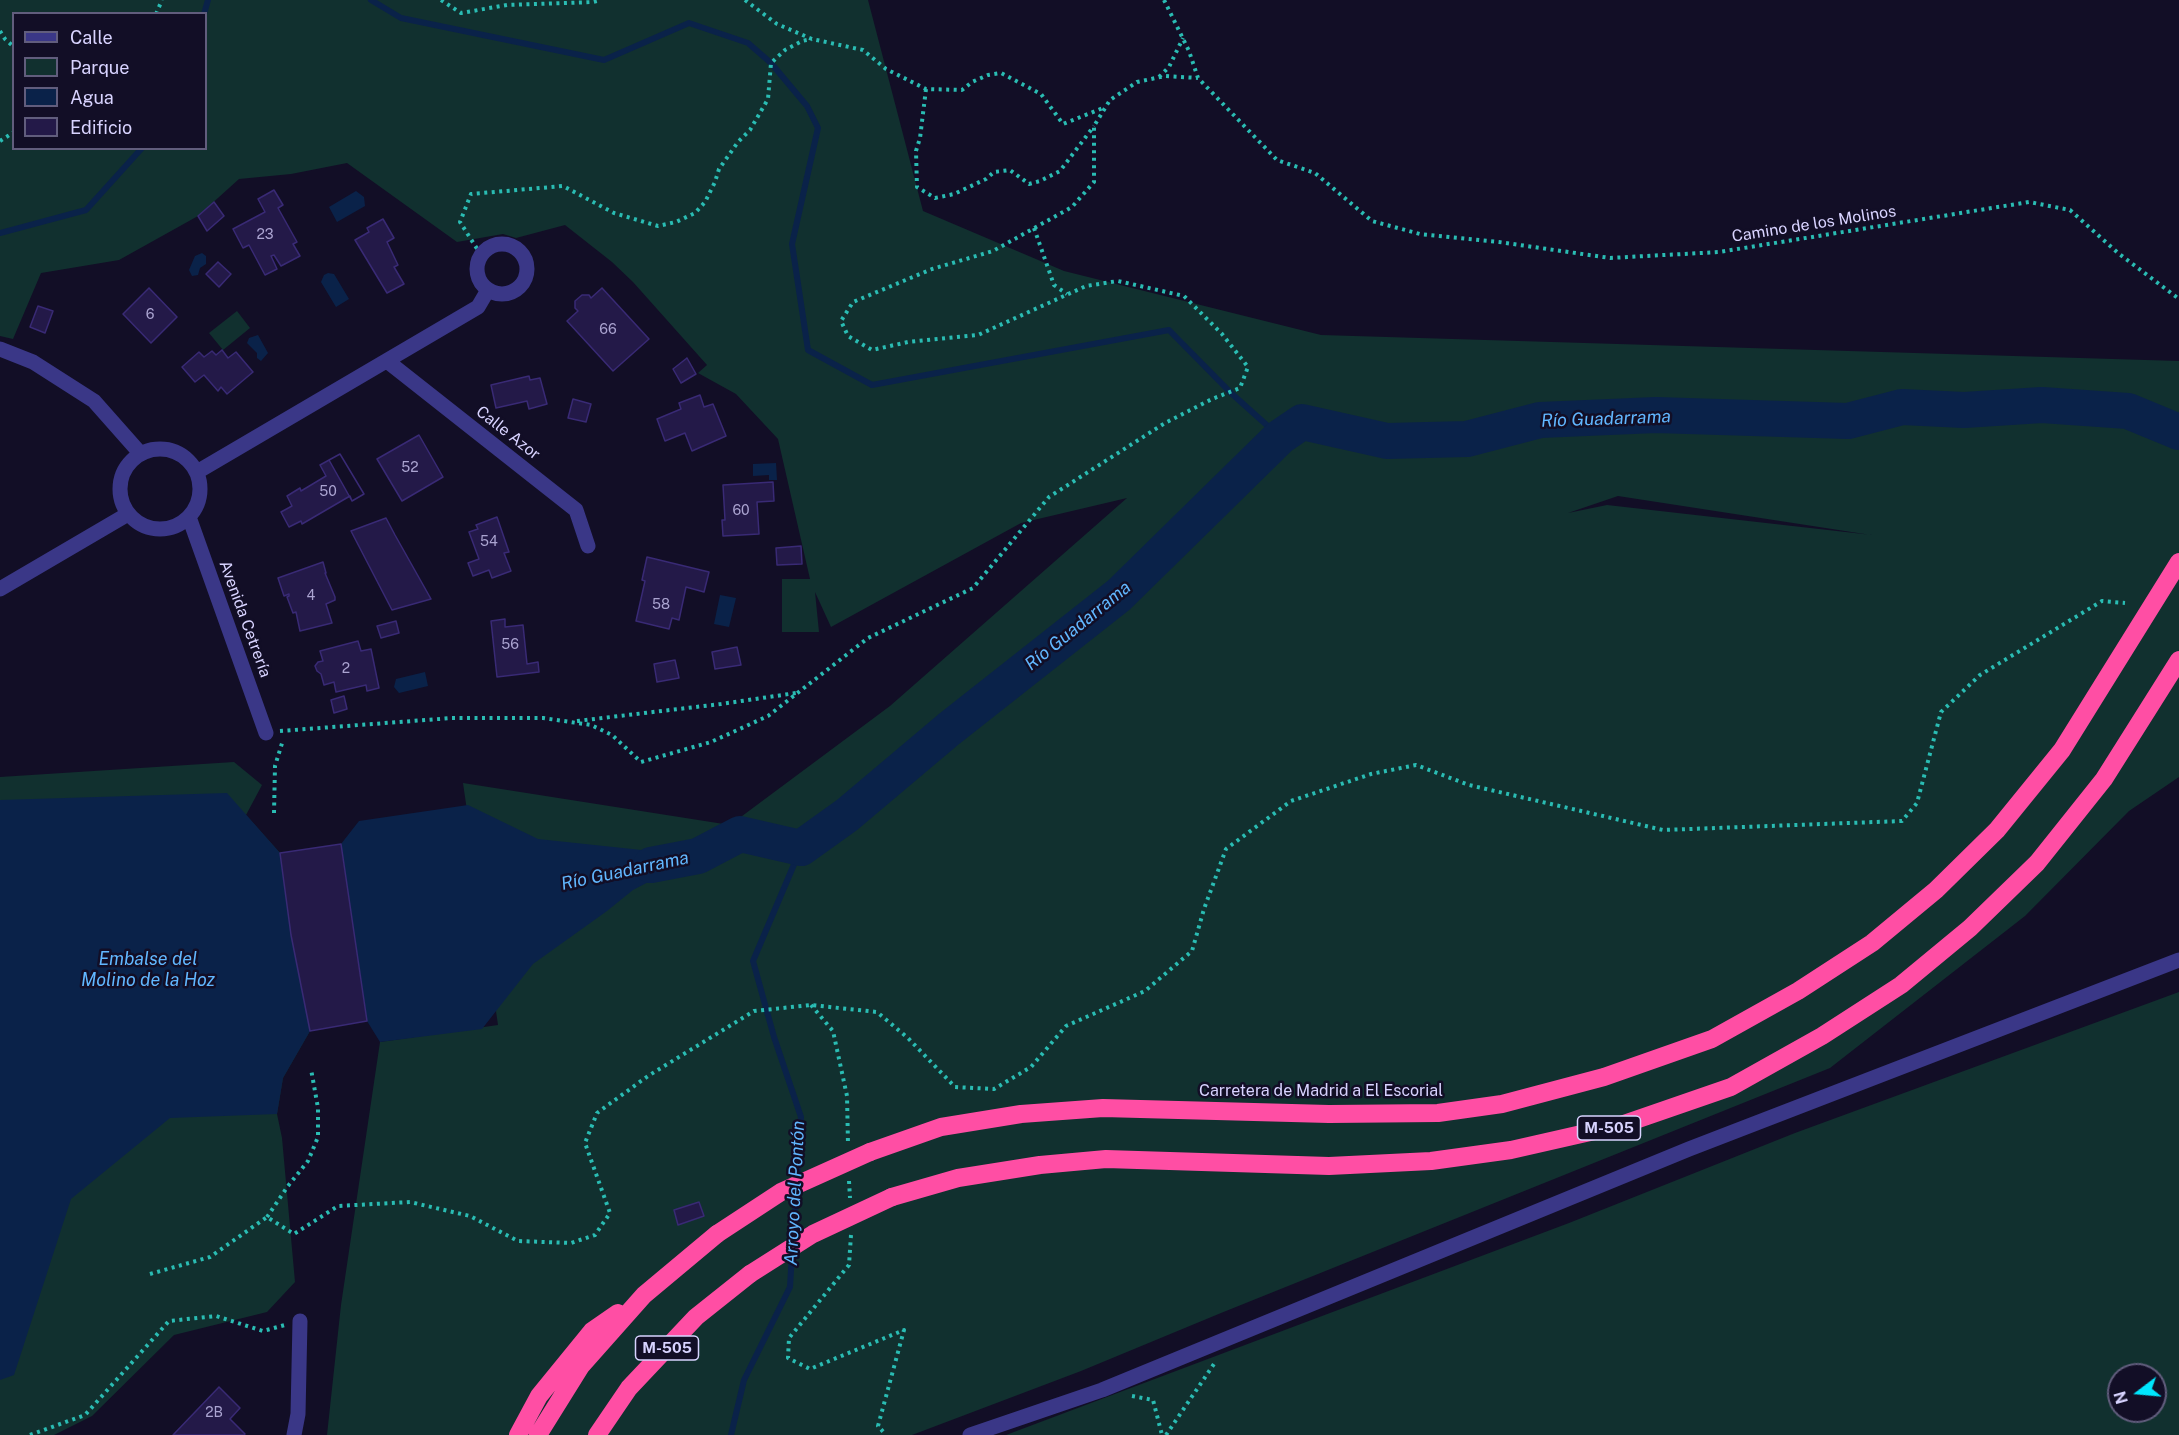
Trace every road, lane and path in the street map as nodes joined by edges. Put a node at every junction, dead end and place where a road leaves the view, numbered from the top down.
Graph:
1 (441, 0) edge
2 (601, 0) edge
3 (745, 0) edge
4 (1164, 0) edge
5 (0, 31) edge
6 (1183, 37) junction
7 (812, 39) junction
8 (12, 45) edge
9 (1159, 78) junction
10 (1198, 78) junction
11 (926, 89) junction
12 (1105, 107) junction
13 (1094, 126) junction
14 (1034, 228) junction
15 (481, 255) junction
16 (488, 290) junction
17 (1067, 294) junction
18 (2179, 299) edge
19 (0, 349) edge
20 (387, 361) junction
21 (140, 453) junction
22 (197, 472) junction
23 (128, 514) junction
24 (189, 517) junction
25 (588, 546) dead end
26 (2179, 562) edge
27 (0, 589) edge
28 (2125, 603) dead end
29 (2179, 660) edge
30 (798, 692) junction
31 (570, 722) junction
32 (286, 731) junction
33 (266, 733) joint
34 (274, 813) dead end
35 (2179, 960) edge
36 (811, 1005) junction
37 (311, 1069) dead end
38 (849, 1154) dead end
39 (849, 1178) dead end
40 (850, 1201) dead end
41 (267, 1217) junction
42 (850, 1224) dead end
43 (150, 1274) dead end
44 (644, 1295) junction
45 (300, 1321) joint
46 (1233, 1336) junction
47 (1102, 1390) junction
48 (30, 1435) edge
49 (294, 1435) edge
50 (518, 1435) edge
51 (538, 1435) edge
52 (597, 1435) edge
53 (886, 1435) edge
54 (970, 1435) edge
55 (1164, 1435) edge

1 - 2 path
3 - 7 path
4 - 6 path
5 - 8 path
6 - 9 path
6 - 10 path
7 - 11 path
7 - 15 path
9 - 10 path
9 - 12 path
10 - 18 path, Camino de los Molinos
11 - 12 path
11 - 13 path
12 - 13 path
13 - 14 path
14 - 17 path
14 - 17 path
15 - 16 street
15 - 16 street
16 - 20 street
17 - 30 path
19 - 21 street
20 - 22 street
20 - 25 street, Calle Azor
21 - 22 street
21 - 23 street
22 - 24 street
23 - 24 street
23 - 27 street
24 - 33 street, Avenida Cetrería
26 - 44 highway, Carretera de Madrid a El Escorial / M-505, bridge
28 - 36 path
29 - 52 highway, M-505, bridge
30 - 31 path
30 - 31 path
31 - 32 path
32 - 33 path
32 - 34 path
35 - 46 street
36 - 38 path
36 - 41 path
37 - 41 path
39 - 40 path
41 - 43 path
42 - 53 path
44 - 50 highway, M-505
44 - 51 highway, Carretera de Madrid a El Escorial / M-505
45 - 48 path
45 - 49 street
46 - 47 street
46 - 55 path
47 - 54 street
47 - 55 path

